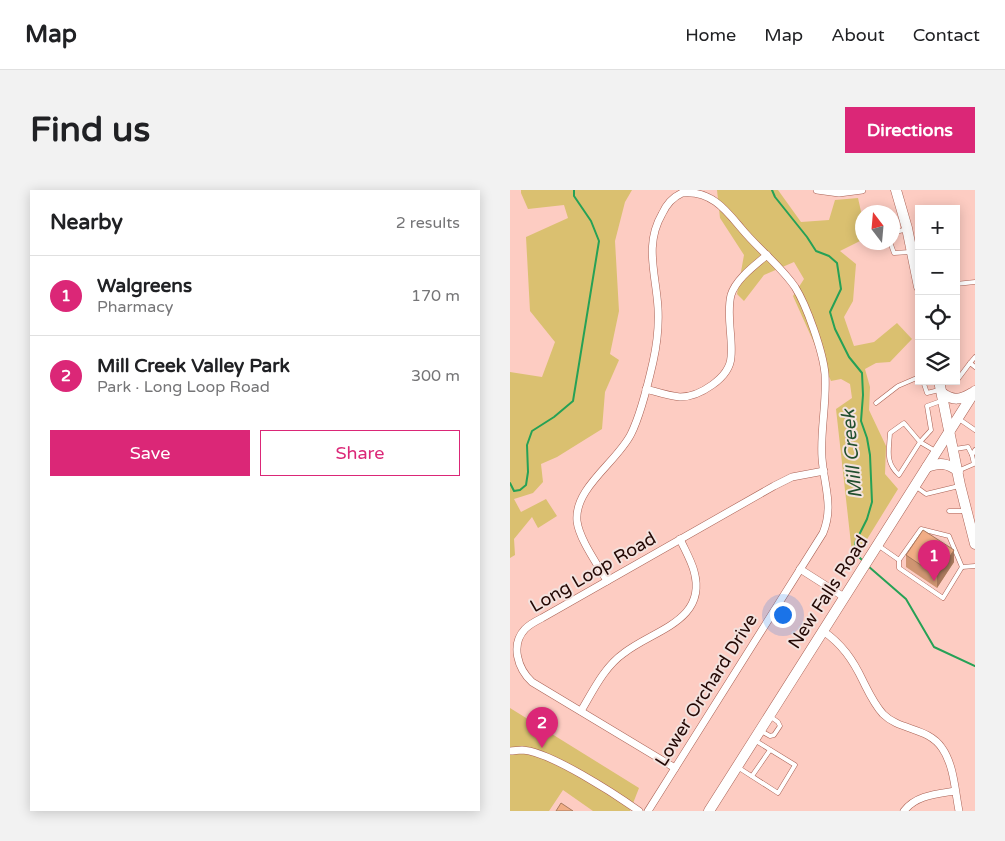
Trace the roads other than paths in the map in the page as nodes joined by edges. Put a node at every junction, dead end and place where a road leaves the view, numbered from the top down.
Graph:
1 (818, 190) edge
2 (862, 190) edge
3 (896, 190) edge
4 (907, 229) junction
5 (900, 231) edge
6 (892, 250) edge
7 (911, 252) junction
8 (767, 255) junction
9 (915, 270) edge
10 (975, 282) edge
11 (960, 284) edge
12 (975, 357) edge
13 (970, 363) junction
14 (975, 367) edge
15 (960, 376) edge
16 (915, 378) edge
17 (924, 385) edge
18 (646, 388) junction
19 (941, 391) edge
20 (975, 391) edge
21 (876, 403) dead end
22 (971, 405) edge
23 (958, 418) junction
24 (975, 428) edge
25 (950, 432) junction
26 (920, 442) junction
27 (953, 450) junction
28 (937, 452) junction
29 (974, 453) edge
30 (927, 467) junction
31 (824, 471) junction
32 (958, 471) junction
33 (960, 485) junction
34 (915, 486) junction
35 (949, 511) dead end
36 (967, 511) junction
37 (680, 539) junction
38 (975, 544) edge
39 (878, 545) junction
40 (899, 560) junction
41 (975, 566) edge
42 (962, 568) junction
43 (800, 569) junction
44 (607, 581) junction
45 (844, 597) junction
46 (822, 631) junction
47 (581, 711) junction
48 (769, 716) junction
49 (760, 731) junction
50 (754, 740) junction
51 (770, 750) junction
52 (510, 751) edge
53 (737, 766) junction
54 (674, 768) junction
55 (752, 776) junction
56 (955, 791) junction
57 (639, 811) edge
58 (648, 811) edge
59 (709, 811) edge
60 (904, 811) edge
61 (959, 811) edge

1 - 2 street
3 - 4 main road
4 - 5 lane
4 - 7 main road
6 - 7 lane
7 - 9 main road
8 - 18 street
8 - 18 street, Lower Orchard Drive
8 - 31 street, Lower Orchard Drive
10 - 11 lane
12 - 13 lane
13 - 14 lane
13 - 15 lane
16 - 21 lane
17 - 19 lane
18 - 44 street, Lower Orchard Drive
19 - 20 main road
19 - 25 main road
19 - 26 lane
20 - 22 main road, New Falls Road
22 - 23 main road, New Falls Road
23 - 24 lane
23 - 25 main road, New Falls Road
25 - 27 main road
25 - 28 main road, New Falls Road
26 - 26 lane
26 - 28 lane
27 - 29 lane
27 - 32 main road
28 - 30 main road, New Falls Road
29 - 32 lane
30 - 32 main road
30 - 34 main road, New Falls Road
31 - 37 street, Long Loop Road
31 - 43 street, Lower Orchard Drive
32 - 33 main road
33 - 34 lane
33 - 36 main road
34 - 39 main road, New Falls Road
35 - 36 lane
36 - 38 main road
37 - 44 street, Long Loop Road
37 - 47 street
39 - 40 lane
39 - 45 main road, New Falls Road
40 - 42 lane
40 - 42 lane
41 - 42 lane
43 - 45 street
43 - 54 street, Lower Orchard Drive
44 - 47 street, Long Loop Road
45 - 46 main road, New Falls Road
46 - 48 main road, New Falls Road
46 - 56 street
47 - 54 street, Long Loop Road
48 - 49 main road, New Falls Road
48 - 49 lane
49 - 50 main road, New Falls Road
50 - 51 lane
50 - 53 main road, New Falls Road
51 - 55 lane
51 - 55 lane
52 - 57 street
53 - 55 lane
53 - 59 main road, New Falls Road
54 - 58 street, Lower Orchard Drive
56 - 60 street
56 - 61 street

